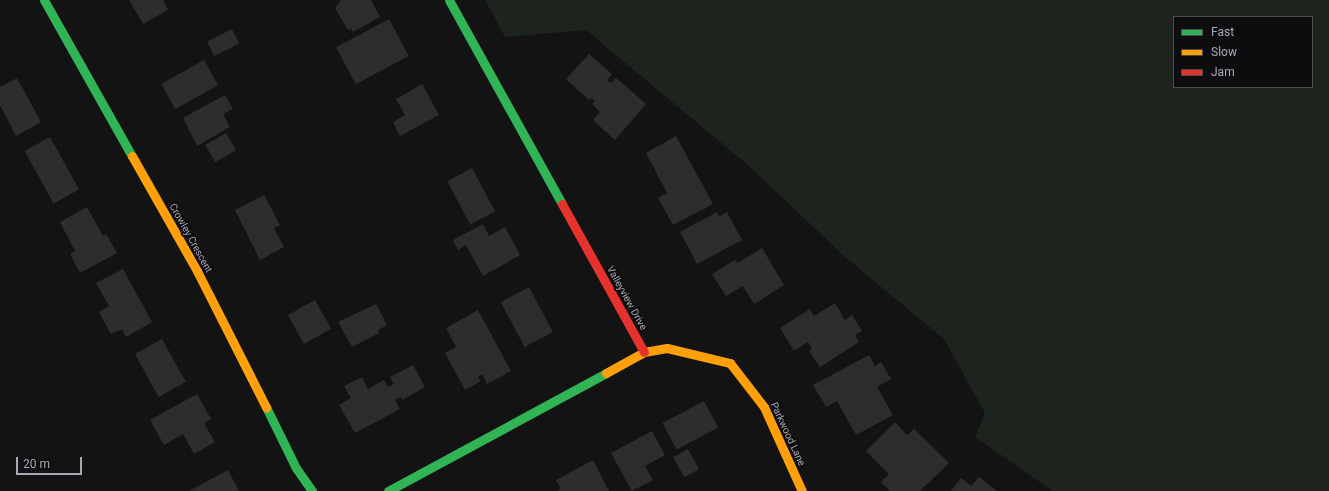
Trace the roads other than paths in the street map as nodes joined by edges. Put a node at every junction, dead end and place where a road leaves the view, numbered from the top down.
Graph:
1 (44, 0) edge
2 (450, 0) edge
3 (644, 352) junction
4 (312, 491) edge
5 (388, 491) edge
6 (802, 491) edge

1 - 4 street, Crowley Crescent
2 - 3 street, Valleyview Drive
3 - 5 street
3 - 6 street, Parkwood Lane

